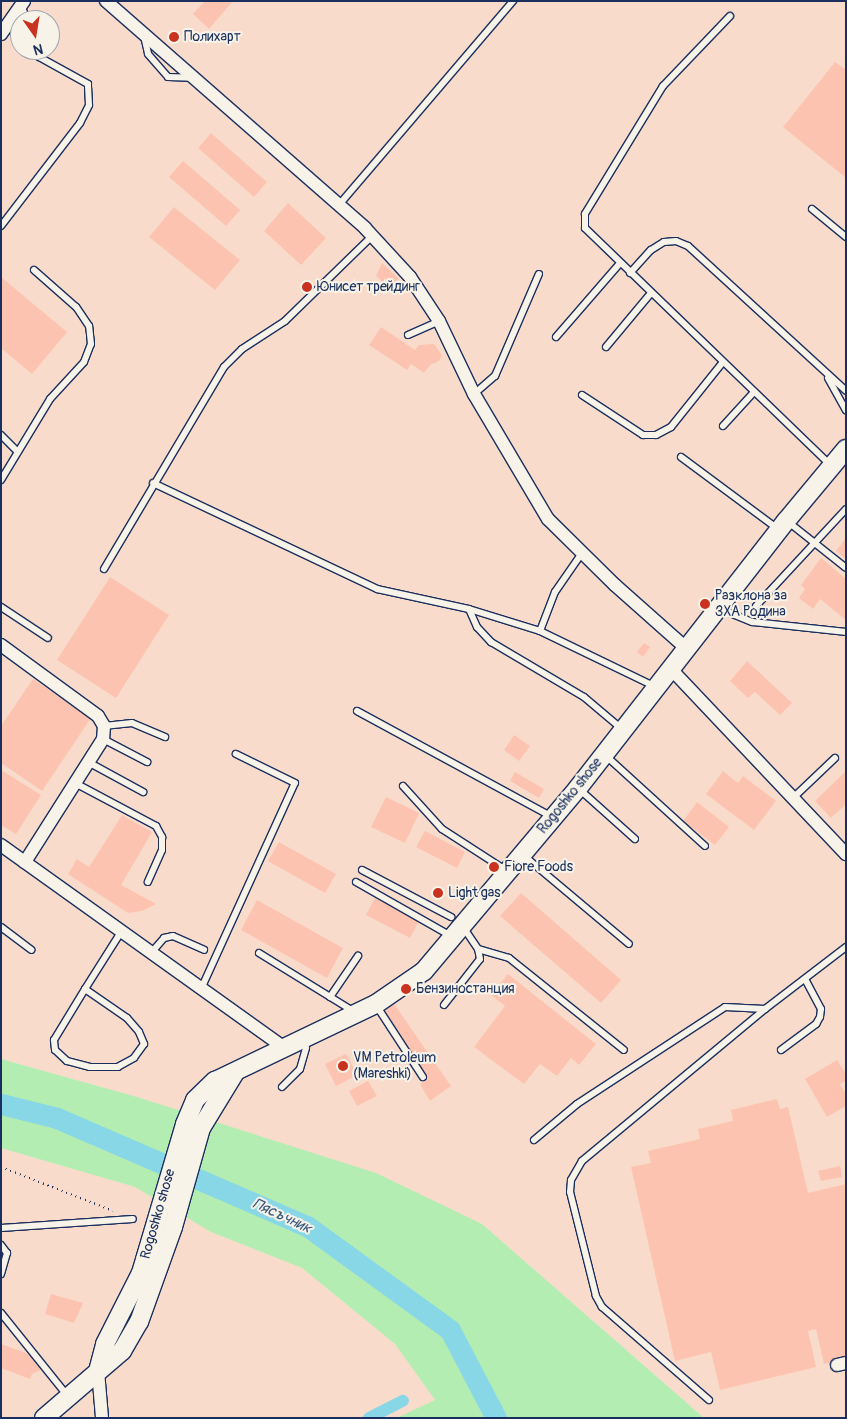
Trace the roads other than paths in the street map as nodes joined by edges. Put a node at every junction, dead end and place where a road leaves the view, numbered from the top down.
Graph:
1 (106, 1) edge
2 (513, 1) edge
3 (22, 3) edge
4 (730, 16) dead end
5 (1, 34) edge
6 (44, 60) edge
7 (338, 206) junction
8 (812, 209) dead end
9 (1, 226) edge
10 (372, 236) junction
11 (846, 238) edge
12 (620, 263) junction
13 (34, 270) dead end
14 (630, 273) junction
15 (539, 274) dead end
16 (651, 293) junction
17 (440, 321) junction
18 (408, 335) dead end
19 (556, 337) dead end
20 (606, 346) dead end
21 (723, 362) junction
22 (827, 374) junction
23 (846, 391) edge
24 (754, 392) junction
25 (474, 394) junction
26 (582, 395) dead end
27 (846, 410) edge
28 (723, 426) dead end
29 (1, 435) edge
30 (846, 449) edge
31 (17, 451) junction
32 (681, 457) dead end
33 (832, 468) junction
34 (1, 480) edge
35 (154, 483) junction
36 (845, 510) edge
37 (782, 525) junction
38 (813, 542) junction
39 (582, 553) junction
40 (846, 568) edge
41 (104, 570) dead end
42 (756, 606) dead end
43 (1, 607) edge
44 (718, 608) junction
45 (469, 609) junction
46 (540, 631) junction
47 (846, 632) edge
48 (48, 638) dead end
49 (1, 645) edge
50 (687, 648) junction
51 (671, 669) junction
52 (657, 687) junction
53 (357, 711) dead end
54 (623, 730) junction
55 (104, 732) junction
56 (166, 737) dead end
57 (236, 754) dead end
58 (604, 754) junction
59 (835, 758) dead end
60 (88, 762) junction
61 (147, 762) dead end
62 (75, 782) junction
63 (403, 786) dead end
64 (578, 788) junction
65 (143, 792) dead end
66 (792, 798) junction
67 (553, 818) junction
68 (635, 839) dead end
69 (1, 845) edge
70 (705, 846) dead end
71 (522, 854) junction
72 (846, 854) edge
73 (25, 862) junction
74 (362, 870) dead end
75 (508, 872) junction
76 (148, 882) dead end
77 (356, 882) dead end
78 (1, 927) edge
79 (455, 927) junction
80 (121, 932) junction
81 (629, 944) dead end
82 (846, 947) edge
83 (478, 949) junction
84 (31, 950) dead end
85 (204, 950) dead end
86 (150, 953) junction
87 (259, 953) dead end
88 (358, 956) dead end
89 (805, 979) junction
90 (86, 989) junction
91 (200, 989) junction
92 (330, 997) junction
93 (376, 1004) junction
94 (444, 1004) dead end
95 (765, 1009) junction
96 (356, 1014) junction
97 (285, 1048) junction
98 (306, 1048) dead end
99 (624, 1050) dead end
100 (781, 1050) dead end
101 (423, 1077) dead end
102 (282, 1087) dead end
103 (193, 1126) junction
104 (534, 1140) dead end
105 (133, 1219) road end
106 (1, 1228) edge
107 (1, 1245) edge
108 (1, 1274) edge
109 (1, 1313) edge
110 (98, 1371) junction
111 (70, 1398) junction
112 (709, 1400) dead end
113 (44, 1418) edge
114 (102, 1418) edge

1 - 7 street
2 - 7 lane
3 - 5 street
4 - 12 lane
6 - 9 lane
7 - 10 street
8 - 11 lane
10 - 17 street
10 - 35 lane
12 - 14 lane
12 - 19 lane
13 - 31 lane
14 - 16 lane
14 - 22 lane
15 - 25 lane
16 - 20 lane
16 - 21 lane
17 - 18 lane
17 - 25 street
21 - 24 lane
21 - 26 lane
22 - 23 lane
22 - 27 lane
24 - 28 lane
24 - 33 lane
25 - 39 street
29 - 31 lane
30 - 33 main road, Rogoshko shose
31 - 34 lane
32 - 37 lane
33 - 37 main road, Rogoshko shose
35 - 41 lane
35 - 45 lane
36 - 38 lane
37 - 38 lane
37 - 44 main road, Rogoshko shose
38 - 40 lane
38 - 42 lane
39 - 46 lane
39 - 50 street
43 - 48 lane
44 - 47 lane
44 - 50 main road, Rogoshko shose
45 - 46 lane
45 - 54 lane
46 - 52 lane
49 - 55 street
50 - 51 main road, Rogoshko shose
51 - 52 main road, Rogoshko shose
51 - 66 street
52 - 54 main road, Rogoshko shose
53 - 67 lane
54 - 58 main road, Rogoshko shose
55 - 56 lane
55 - 60 street
55 - 61 lane
57 - 91 lane
58 - 64 main road, Rogoshko shose
58 - 70 lane
59 - 66 lane
60 - 62 street
60 - 65 lane
62 - 73 street
62 - 76 lane
63 - 75 lane
64 - 67 main road, Rogoshko shose
64 - 68 lane
66 - 72 street
67 - 71 main road, Rogoshko shose
69 - 73 street
71 - 75 main road, Rogoshko shose
71 - 81 lane
73 - 80 street
74 - 79 lane
75 - 79 main road, Rogoshko shose
77 - 79 lane
78 - 84 lane
79 - 83 lane
79 - 93 main road, Rogoshko shose
80 - 86 street
80 - 90 lane
82 - 89 lane
83 - 94 lane
83 - 99 lane
85 - 86 lane
86 - 91 street
87 - 92 lane
88 - 92 lane
89 - 95 lane
89 - 100 lane
90 - 90 lane
91 - 97 street
92 - 96 lane
93 - 96 main road, Rogoshko shose
93 - 101 lane
95 - 104 lane
95 - 112 lane
96 - 97 main road, Rogoshko shose
97 - 103 main road, Rogoshko shose
98 - 102 lane
103 - 110 main road, Rogoshko shose
103 - 110 main road, Rogoshko shose
105 - 106 lane
107 - 108 lane
109 - 111 lane
110 - 111 main road, Rogoshko shose
110 - 114 street
111 - 113 main road, Rogoshko shose

